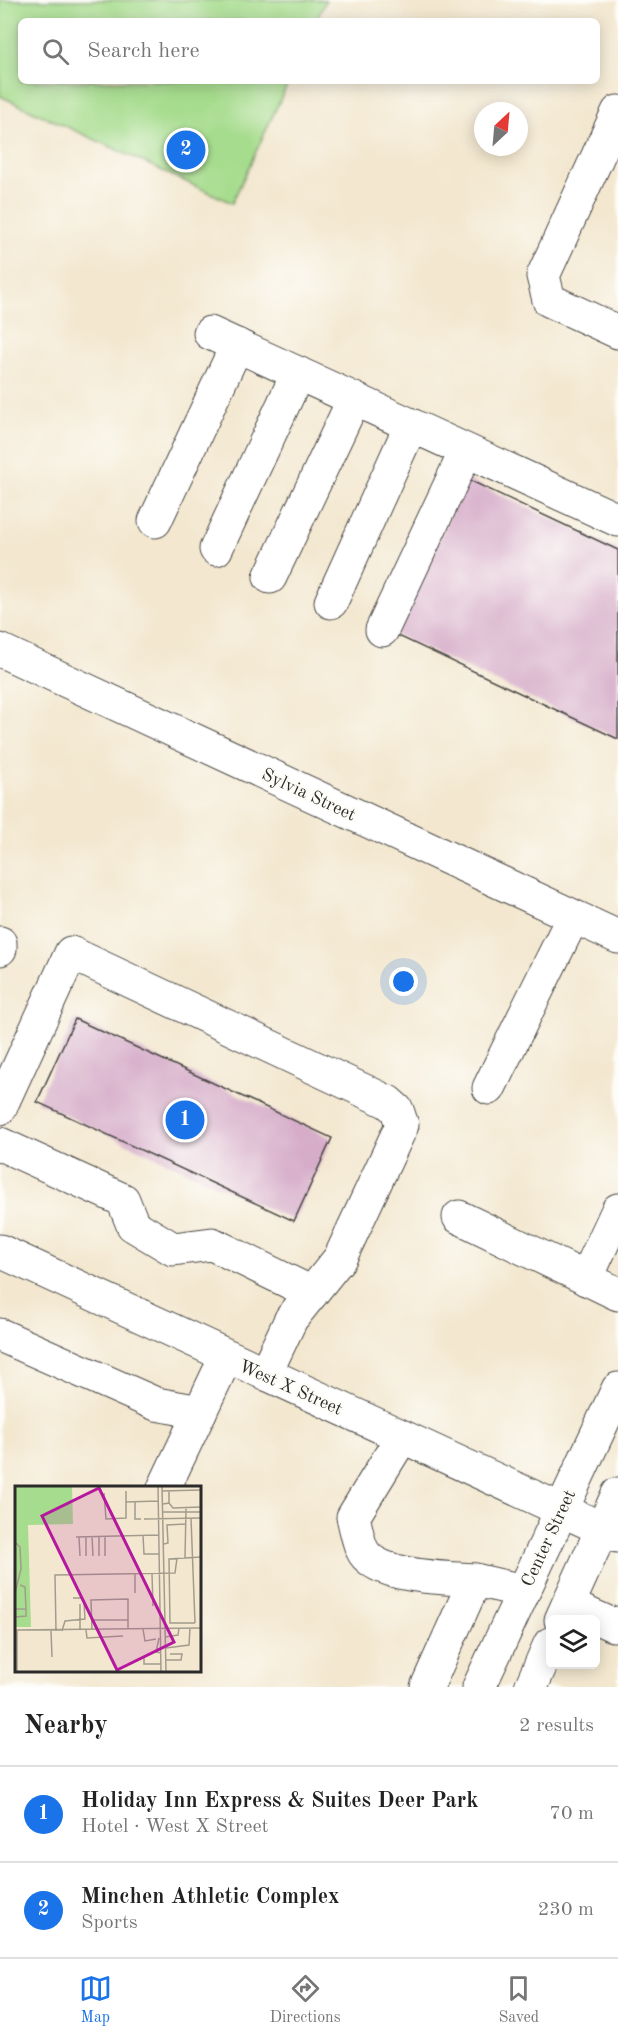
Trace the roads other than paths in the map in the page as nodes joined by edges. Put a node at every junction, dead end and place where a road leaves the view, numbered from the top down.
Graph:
1 (618, 112) edge
2 (618, 332) edge
3 (298, 373) junction
4 (354, 399) junction
5 (411, 425) junction
6 (466, 451) junction
7 (618, 520) edge
8 (155, 521) dead end
9 (216, 549) dead end
10 (270, 577) dead end
11 (331, 602) dead end
12 (382, 630) dead end
13 (0, 650) edge
14 (573, 916) junction
15 (618, 938) edge
16 (0, 944) edge
17 (0, 949) edge
18 (489, 1088) dead end
19 (0, 1108) edge
20 (0, 1144) edge
21 (618, 1210) edge
22 (459, 1217) dead end
23 (0, 1251) edge
24 (586, 1279) junction
25 (312, 1293) junction
26 (618, 1294) edge
27 (0, 1335) edge
28 (226, 1357) junction
29 (265, 1374) junction
30 (618, 1389) edge
31 (200, 1412) junction
32 (402, 1437) junction
33 (165, 1486) edge
34 (618, 1494) edge
35 (591, 1523) edge
36 (475, 1580) junction
37 (524, 1591) junction
38 (565, 1612) edge
39 (618, 1623) edge
40 (546, 1653) edge
41 (427, 1687) edge
42 (479, 1687) edge
43 (531, 1687) edge

1 - 2 street
3 - 4 street
3 - 8 street
3 - 9 street
4 - 5 street
4 - 10 street
5 - 6 street
5 - 11 street
6 - 7 street
6 - 12 street
13 - 14 street, Sylvia Street
14 - 15 street, Sylvia Street
14 - 18 street
16 - 17 street
19 - 25 street
20 - 25 street
21 - 24 street
22 - 24 street
23 - 28 street, West X Street
24 - 26 street
25 - 29 street
27 - 31 street
28 - 29 street, West X Street
28 - 31 street
29 - 32 street, West X Street
30 - 35 street, Center Street
31 - 33 street
32 - 35 street, West X Street
32 - 36 street
34 - 35 street, Center Street
35 - 37 street, Center Street
35 - 38 street, Center Street
36 - 37 street
36 - 41 street
37 - 42 street, Center Street
38 - 39 street
40 - 43 street

